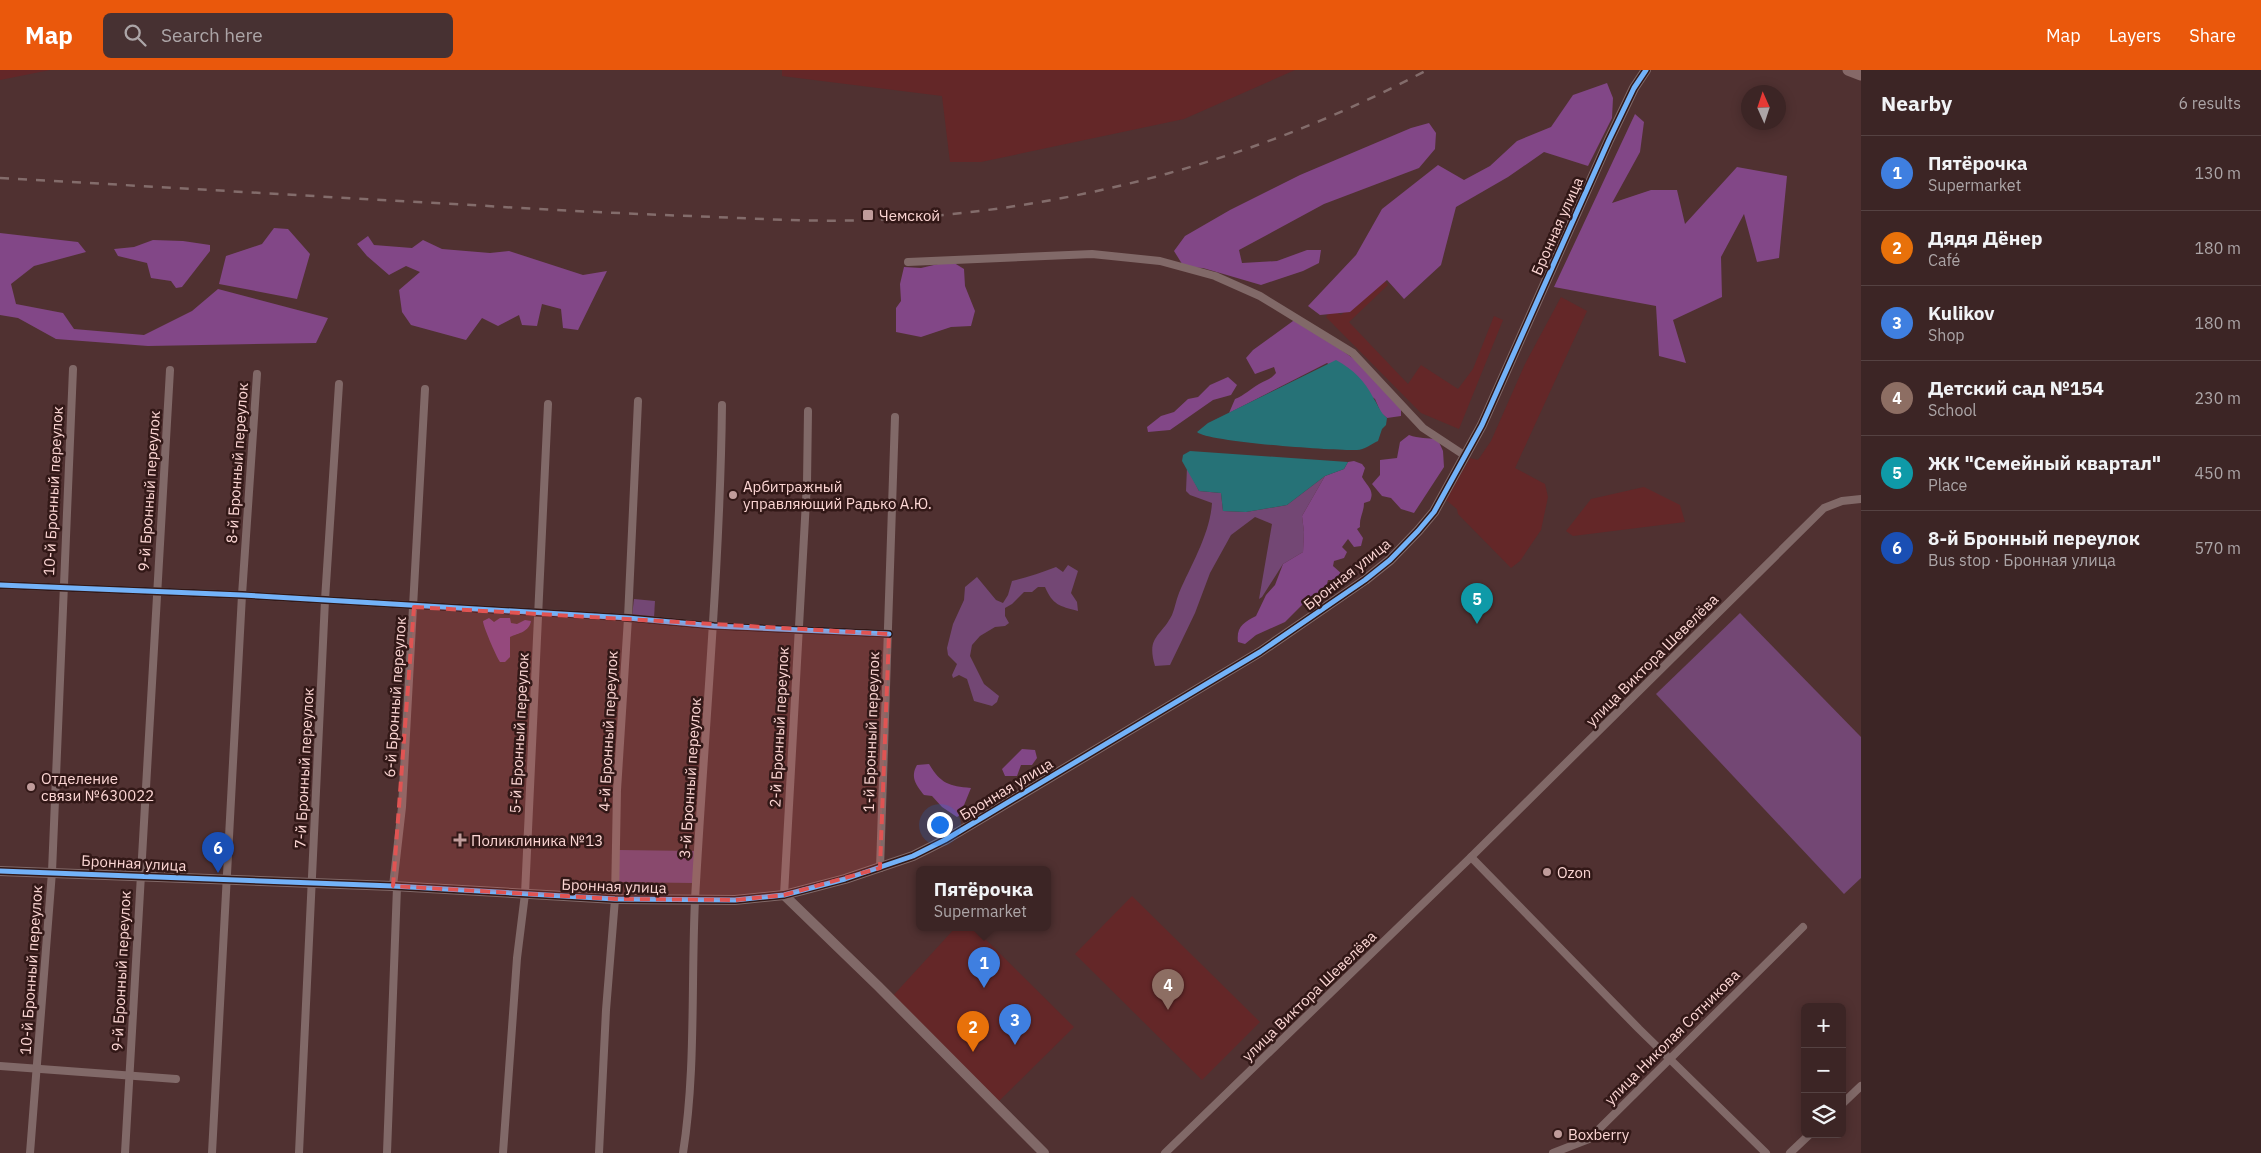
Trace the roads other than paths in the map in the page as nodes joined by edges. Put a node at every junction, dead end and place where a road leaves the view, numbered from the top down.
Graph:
1 (1646, 70) edge
2 (1848, 70) edge
3 (1861, 75) edge
4 (908, 262) dead end
5 (72, 369) dead end
6 (170, 370) dead end
7 (257, 374) dead end
8 (339, 384) dead end
9 (425, 389) dead end
10 (638, 401) dead end
11 (548, 404) dead end
12 (722, 405) dead end
13 (808, 411) dead end
14 (895, 417) dead end
15 (1464, 455) junction
16 (1861, 499) edge
17 (0, 585) edge
18 (63, 588) junction
19 (156, 592) junction
20 (242, 595) junction
21 (325, 600) junction
22 (414, 607) junction
23 (539, 613) junction
24 (628, 618) junction
25 (714, 626) junction
26 (798, 630) junction
27 (889, 634) junction
28 (1471, 857) junction
29 (880, 868) junction
30 (0, 871) edge
31 (52, 872) junction
32 (140, 875) junction
33 (228, 880) junction
34 (313, 884) junction
35 (395, 886) junction
36 (525, 894) junction
37 (784, 895) junction
38 (615, 899) junction
39 (695, 901) junction
40 (1803, 927) dead end
41 (1671, 1058) junction
42 (0, 1066) edge
43 (38, 1069) junction
44 (130, 1076) junction
45 (176, 1079) dead end
46 (1861, 1086) edge
47 (1846, 1100) edge
48 (1806, 1138) edge
49 (30, 1153) edge
50 (126, 1153) edge
51 (212, 1153) edge
52 (299, 1153) edge
53 (387, 1153) edge
54 (503, 1153) edge
55 (599, 1153) edge
56 (683, 1153) edge
57 (1044, 1153) edge
58 (1165, 1153) edge
59 (1553, 1153) edge
60 (1766, 1153) edge
61 (1790, 1153) edge

1 - 15 street, Бронная улица
2 - 3 main road
4 - 15 street
5 - 18 street, 10-й Бронный переулок
6 - 19 street, 9-й Бронный переулок
7 - 20 street, 8-й Бронный переулок
8 - 21 street, 7-й Бронный переулок
9 - 22 street, 6-й Бронный переулок
10 - 24 street, 4-й Бронный переулок
11 - 23 street, 5-й Бронный переулок
12 - 25 street, 3-й Бронный переулок
13 - 26 street, 2-й Бронный переулок
14 - 27 street, 1-й Бронный переулок
15 - 29 street, Бронная улица
16 - 28 street, улица Виктора Шевелёва
17 - 18 street
18 - 19 street
18 - 31 street, 10-й Бронный переулок
19 - 20 street
19 - 32 street, 9-й Бронный переулок
20 - 21 street
20 - 33 street, 8-й Бронный переулок
21 - 22 street
21 - 34 street, 7-й Бронный переулок
22 - 23 street
22 - 35 street, 6-й Бронный переулок
23 - 24 street
23 - 36 street, 5-й Бронный переулок
24 - 25 street
24 - 38 street, 4-й Бронный переулок
25 - 26 street
25 - 39 street, 3-й Бронный переулок
26 - 27 street
26 - 37 street, 2-й Бронный переулок
27 - 29 street, 1-й Бронный переулок
28 - 41 street
28 - 58 street, улица Виктора Шевелёва
29 - 37 street, Бронная улица
30 - 31 street, Бронная улица
31 - 32 street, Бронная улица
31 - 43 street, 10-й Бронный переулок
32 - 33 street, Бронная улица
32 - 44 street, 9-й Бронный переулок
33 - 34 street, Бронная улица
33 - 51 street, 8-й Бронный переулок
34 - 35 street, Бронная улица
34 - 52 street, 7-й Бронный переулок
35 - 36 street, Бронная улица
35 - 53 street, 6-й Бронный переулок
36 - 38 street, Бронная улица
36 - 54 street, 5-й Бронный переулок
37 - 39 street, Бронная улица
37 - 57 street
38 - 39 street, Бронная улица
38 - 55 street, 4-й Бронный переулок
39 - 56 street, 3-й Бронный переулок
40 - 41 street, улица Николая Сотникова
41 - 59 street, улица Николая Сотникова
41 - 60 street
42 - 43 street
43 - 44 street
43 - 49 street, 10-й Бронный переулок
44 - 45 street
44 - 50 street, 9-й Бронный переулок
46 - 47 street
48 - 61 street

